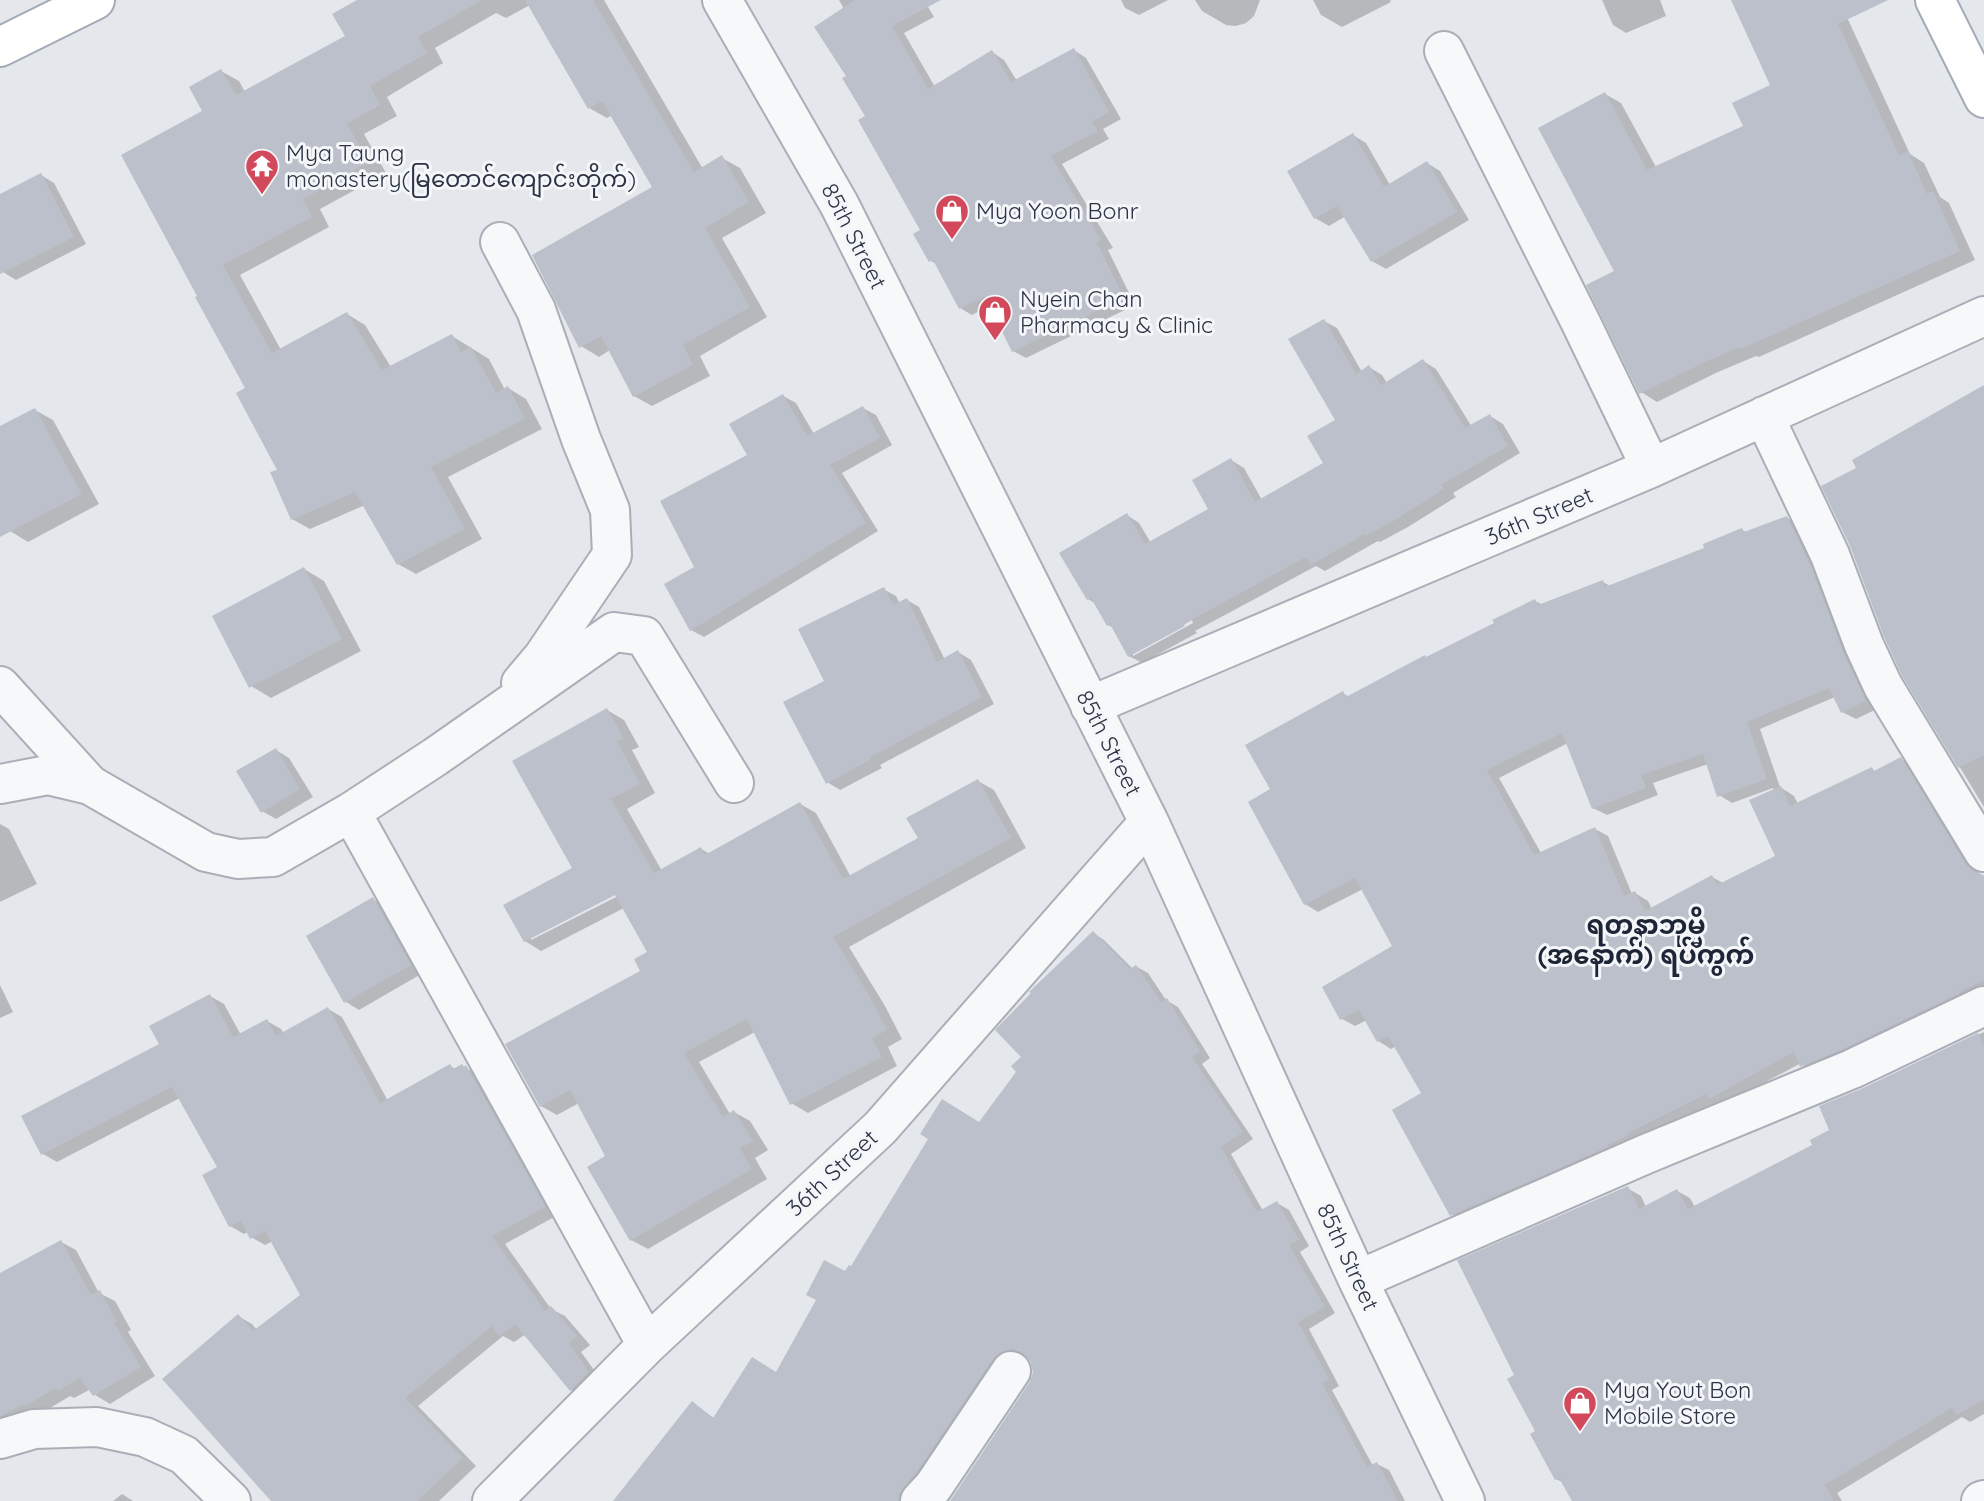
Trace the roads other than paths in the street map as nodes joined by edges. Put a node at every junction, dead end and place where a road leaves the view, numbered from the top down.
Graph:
1 (95, 0) edge
2 (722, 0) edge
3 (1935, 0) edge
4 (0, 47) edge
5 (1444, 51) dead end
6 (1984, 99) edge
7 (500, 242) dead end
8 (1984, 316) edge
9 (1764, 416) junction
10 (1651, 468) junction
11 (0, 685) edge
12 (1090, 706) junction
13 (435, 757) junction
14 (734, 783) dead end
15 (0, 784) edge
16 (89, 785) junction
17 (351, 813) junction
18 (1149, 822) junction
19 (1984, 852) edge
20 (1984, 1006) edge
21 (1358, 1280) junction
22 (647, 1345) junction
23 (1012, 1371) dead end
24 (0, 1439) edge
25 (231, 1501) edge
26 (492, 1501) edge
27 (920, 1501) edge
28 (1465, 1501) edge

1 - 4 main road
2 - 12 street, 85th Street
3 - 6 main road
5 - 10 street
7 - 13 street
8 - 9 street, 36th Street
9 - 10 street, 36th Street
9 - 19 street
10 - 12 street, 36th Street
11 - 16 street
12 - 18 street, 85th Street
13 - 14 street
13 - 17 street
15 - 16 street
16 - 17 street
17 - 22 street
18 - 21 street, 85th Street
18 - 22 street, 36th Street
20 - 21 street
21 - 28 street, 85th Street
22 - 26 street, 36th Street
23 - 27 street
24 - 25 street

